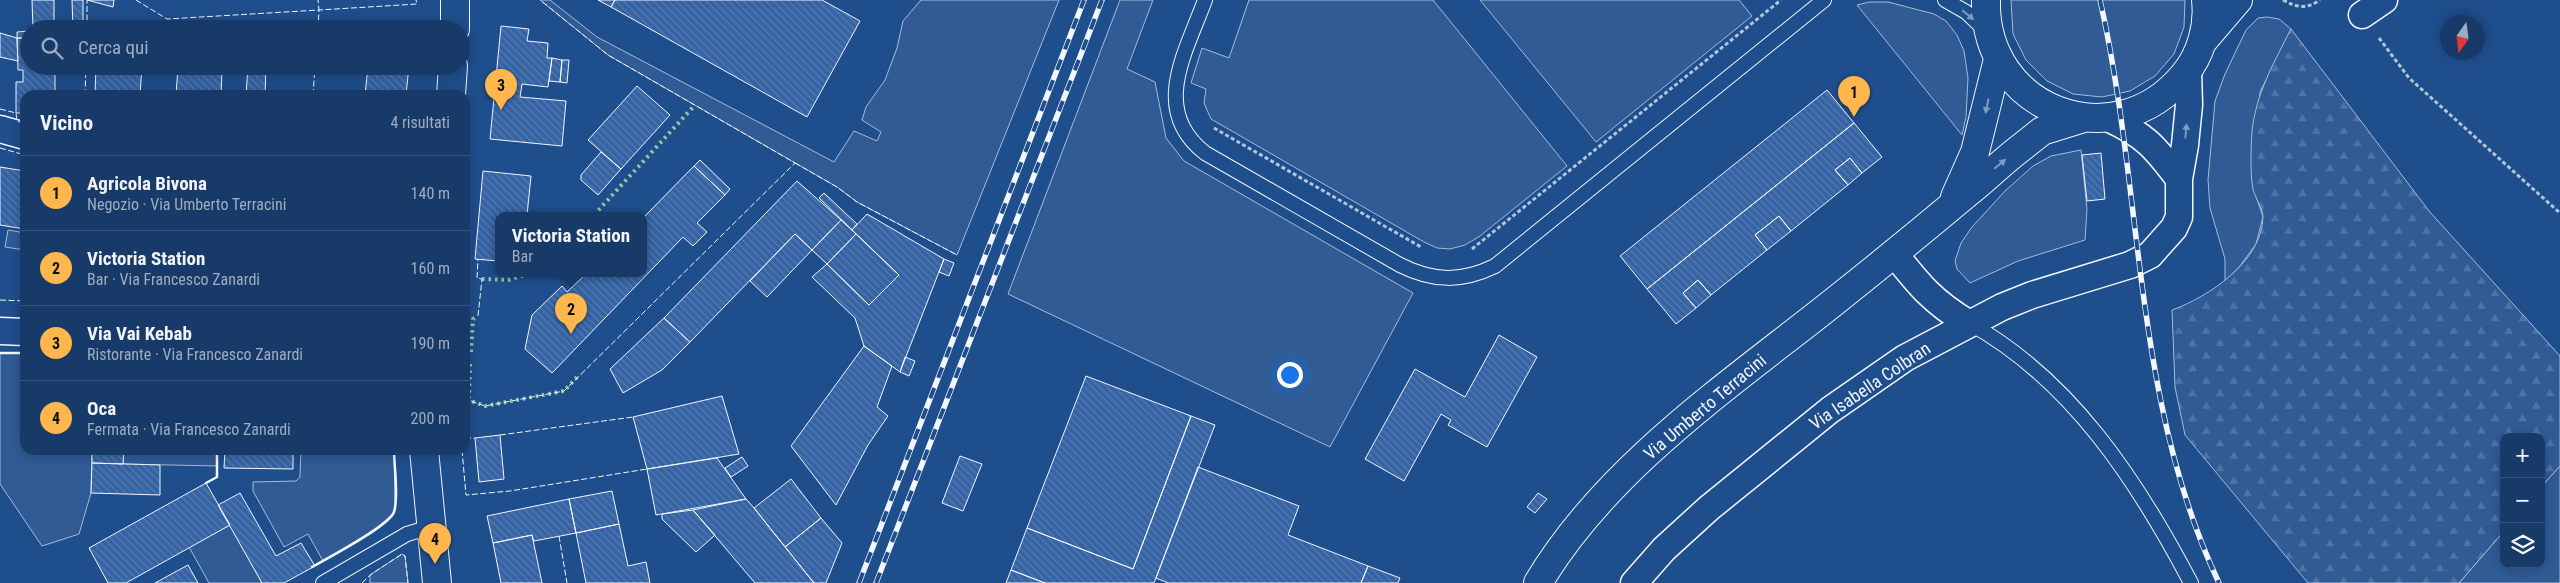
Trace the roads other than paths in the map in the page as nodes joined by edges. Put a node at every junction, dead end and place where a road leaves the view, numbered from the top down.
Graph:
1 (455, 0) edge
2 (1205, 0) edge
3 (1824, 0) edge
4 (1945, 0) edge
5 (1986, 0) edge
6 (2206, 0) edge
7 (2238, 0) edge
8 (2384, 0) edge
9 (2362, 15) road end
10 (455, 20) edge
11 (1989, 34) junction
12 (2202, 42) junction
13 (1998, 59) junction
14 (2188, 71) junction
15 (452, 75) edge
16 (451, 90) edge
17 (2096, 118) junction
18 (0, 129) edge
19 (20, 135) edge
20 (2179, 179) junction
21 (1950, 207) junction
22 (1894, 253) junction
23 (1968, 323) junction
24 (0, 332) edge
25 (20, 332) edge
26 (424, 455) edge
27 (430, 527) junction
28 (322, 583) edge
29 (437, 583) edge
30 (1538, 583) edge
31 (1634, 583) edge
32 (2190, 583) edge

1 - 10 street
2 - 3 lane
4 -> 11 lane
5 - 11 street
6 - 12 street
7 - 12 street
8 - 9 street
11 - 13 street
12 - 14 street, Via Umberto Terracini
13 - 17 street
13 -> 21 street, Via Umberto Terracini
14 - 17 street, Via Umberto Terracini
20 -> 14 street, Via Isabella Colbran
15 - 16 street
17 - 20 street
21 -> 17 street, Via Umberto Terracini
18 - 19 street
20 - 23 street, Via Isabella Colbran
21 - 22 street, Via Umberto Terracini
22 - 23 street
22 - 30 street, Via Umberto Terracini
23 - 31 street, Via Isabella Colbran
23 - 32 lane
24 - 25 street
26 - 27 street
27 - 28 lane
27 - 29 street

